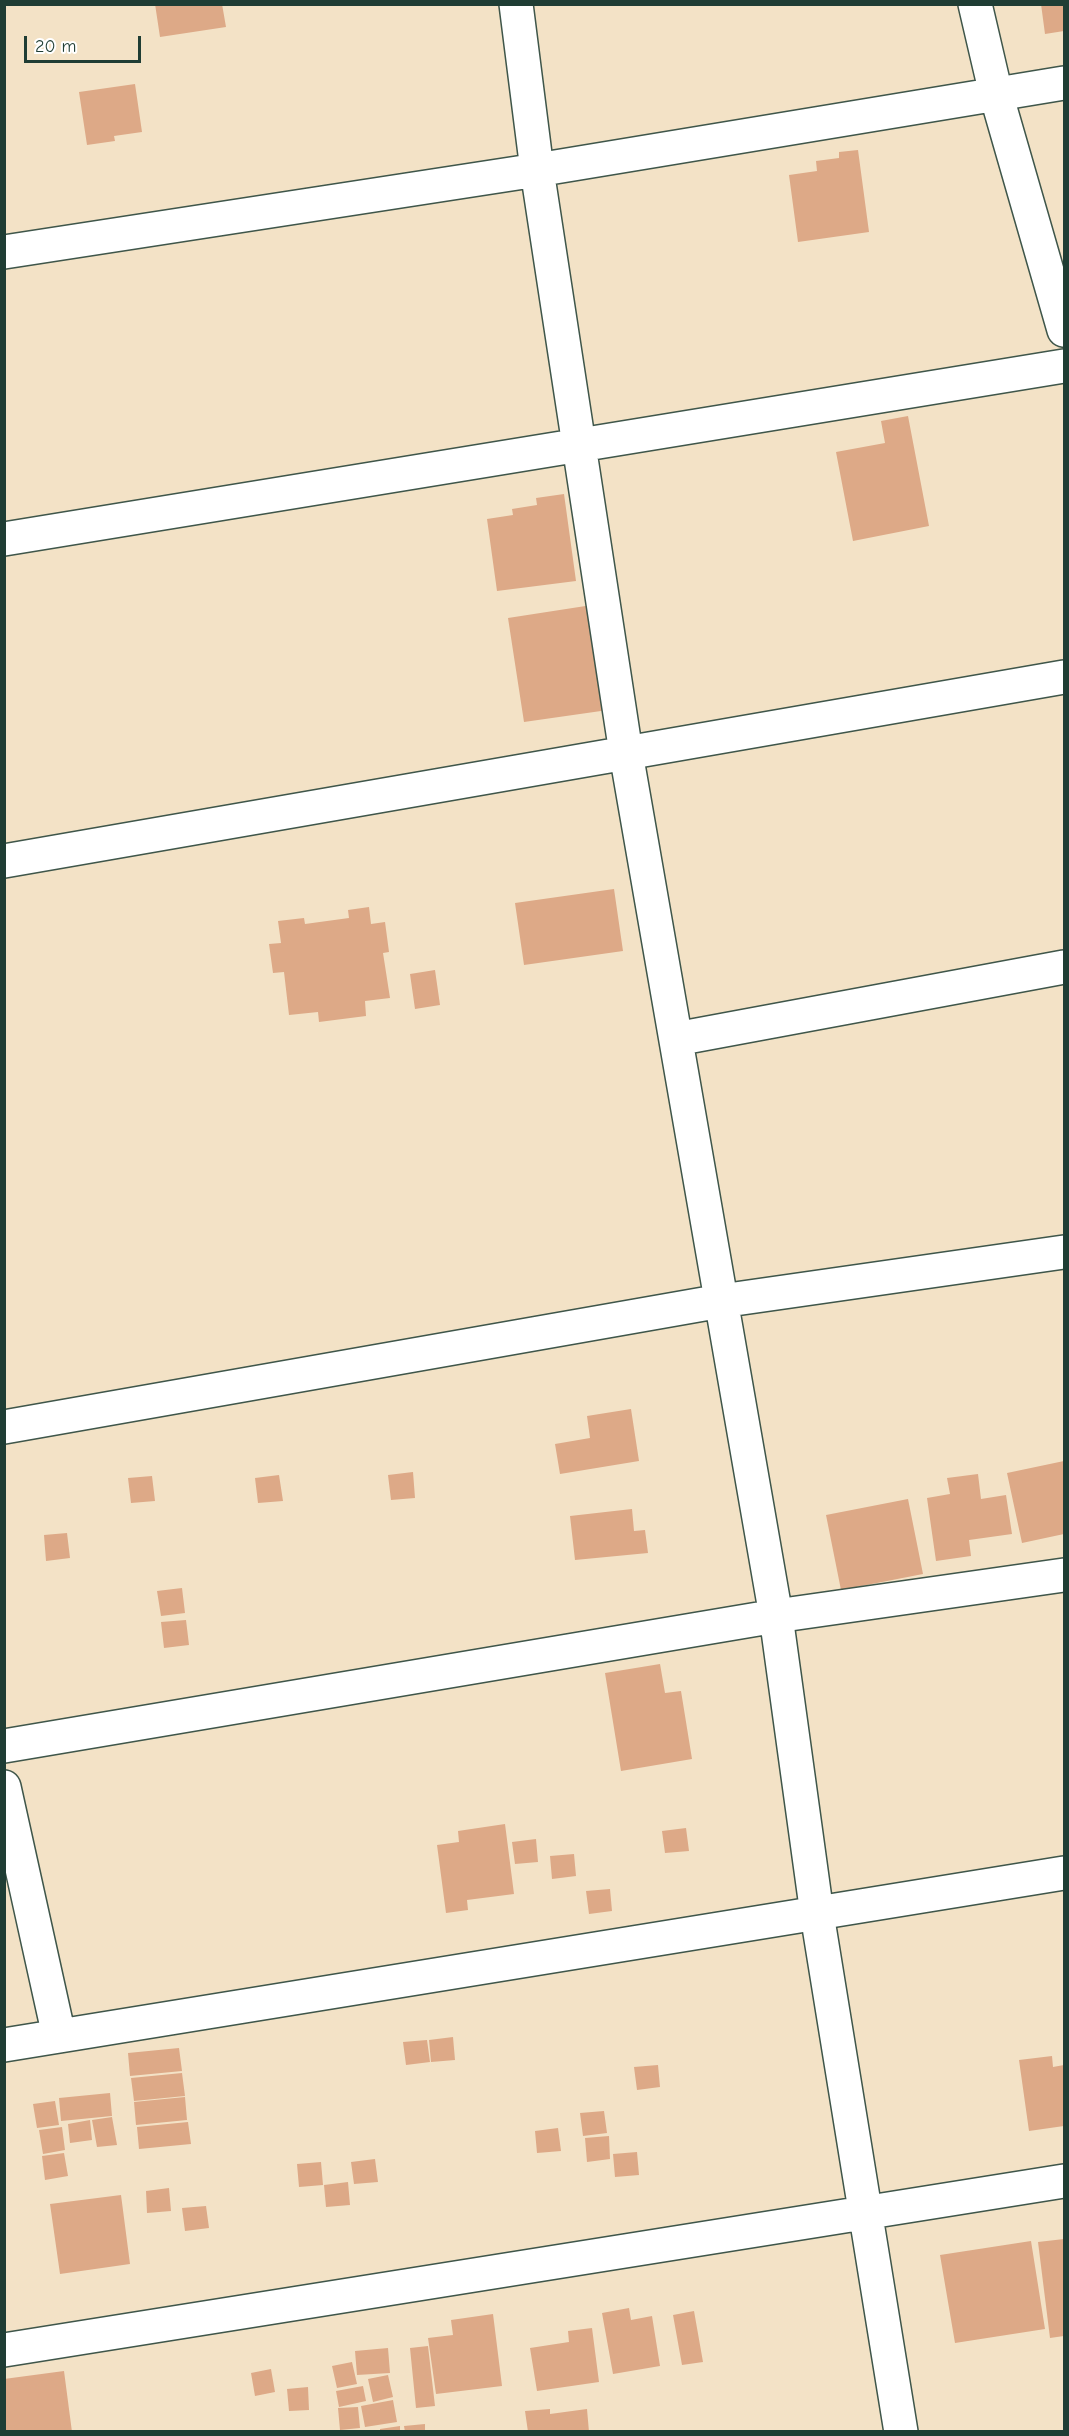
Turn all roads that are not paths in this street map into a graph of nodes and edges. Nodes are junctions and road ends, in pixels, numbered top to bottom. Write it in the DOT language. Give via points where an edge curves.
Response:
graph roads {
  1 [pos="516,4"];
  2 [pos="975,4"];
  3 [pos="1065,83"];
  4 [pos="996,94"];
  5 [pos="537,170"];
  6 [pos="4,252"];
  7 [pos="1065,330"];
  8 [pos="1065,366"];
  9 [pos="579,446"];
  10 [pos="4,539"];
  11 [pos="1065,677"];
  12 [pos="626,753"];
  13 [pos="4,861"];
  14 [pos="1065,967"];
  15 [pos="676,1039"];
  16 [pos="1065,1252"];
  17 [pos="721,1301"];
  18 [pos="4,1427"];
  19 [pos="1065,1575"];
  20 [pos="776,1616"];
  21 [pos="4,1746"];
  22 [pos="4,1787"];
  23 [pos="1065,1873"];
  24 [pos="817,1914"];
  25 [pos="58,2036"];
  26 [pos="4,2045"];
  27 [pos="1065,2181"];
  28 [pos="865,2213"];
  29 [pos="4,2350"];
  30 [pos="901,2432"];
  1 -- 5 [label="street"];
  2 -- 4 [label="street"];
  3 -- 4 [label="street"];
  4 -- 5 [label="street"];
  4 -- 7 [label="street"];
  5 -- 6 [label="street"];
  5 -- 9 [label="street"];
  8 -- 9 [label="street"];
  9 -- 10 [label="street"];
  9 -- 12 [label="street"];
  11 -- 12 [label="street"];
  12 -- 13 [label="street"];
  12 -- 15 [label="street"];
  14 -- 15 [label="street"];
  15 -- 17 [label="street"];
  16 -- 17 [label="street"];
  17 -- 18 [label="street"];
  17 -- 20 [label="street"];
  19 -- 20 [label="street"];
  20 -- 21 [label="street"];
  20 -- 24 [label="street"];
  22 -- 25 [label="street"];
  23 -- 24 [label="street"];
  24 -- 25 [label="street"];
  24 -- 28 [label="street"];
  25 -- 26 [label="street"];
  27 -- 28 [label="street"];
  28 -- 29 [label="street"];
  28 -- 30 [label="street"];
}
